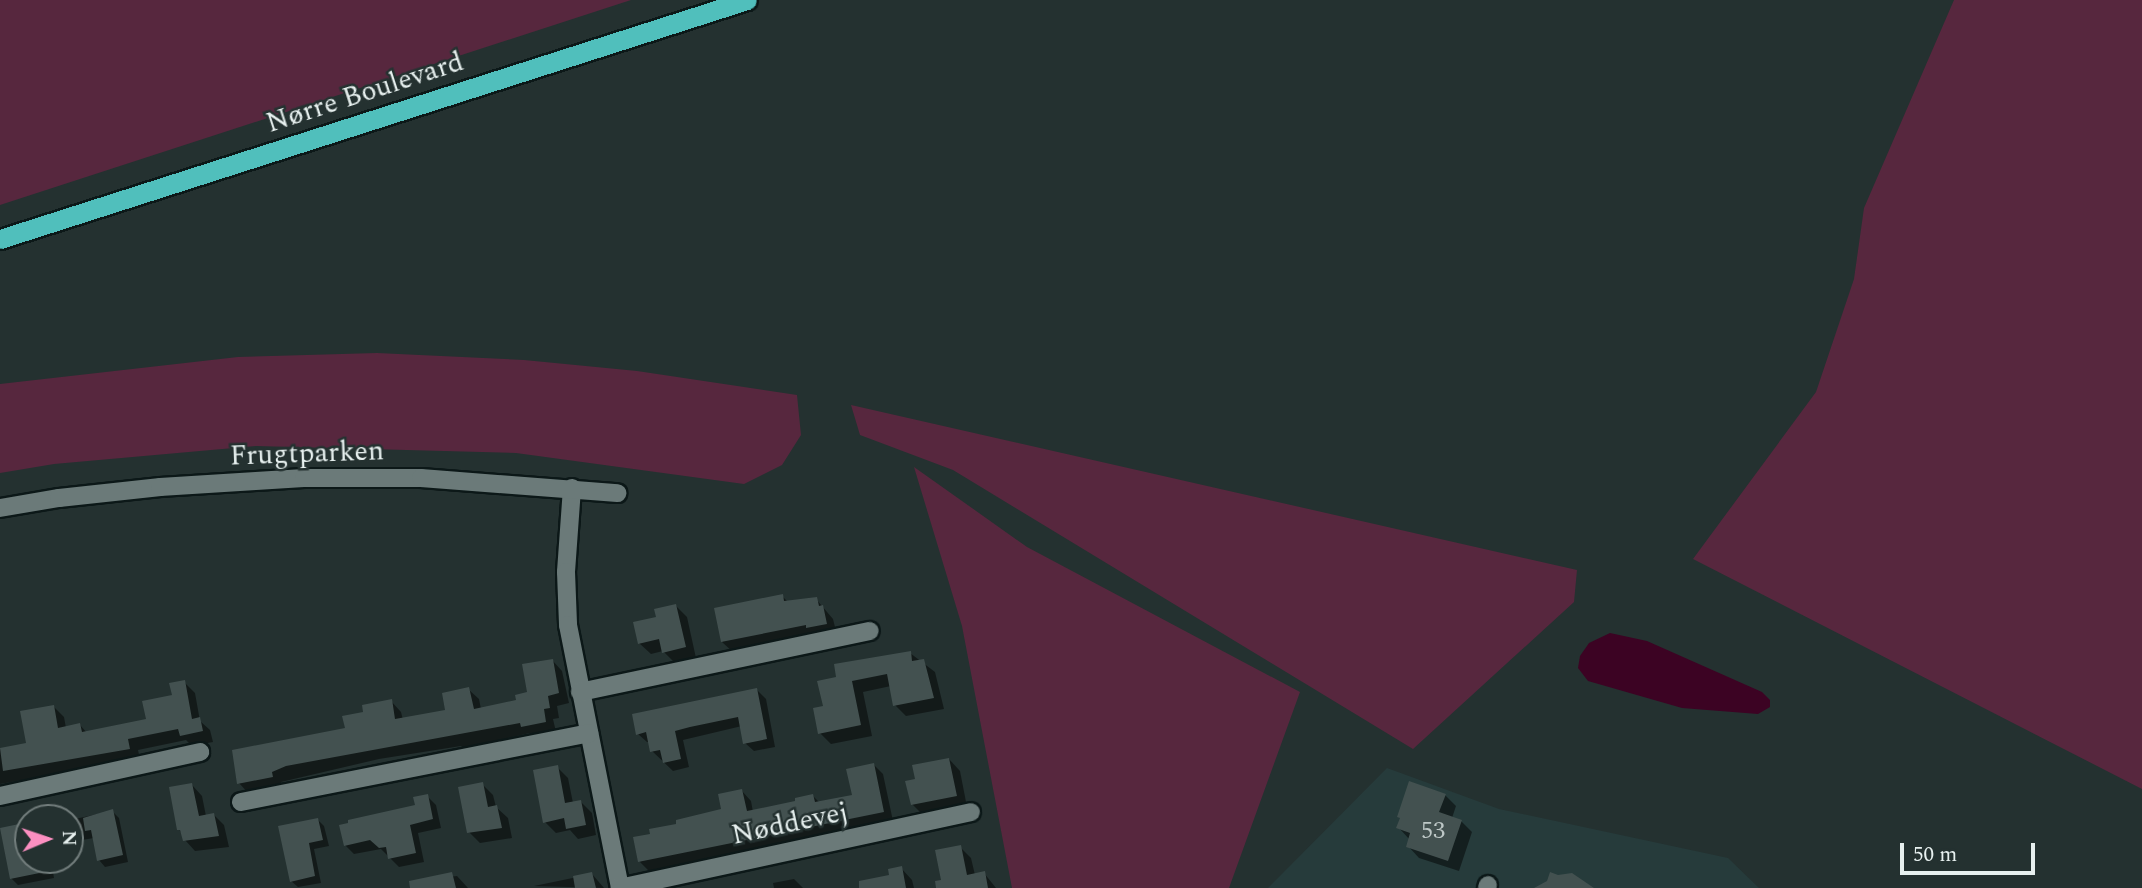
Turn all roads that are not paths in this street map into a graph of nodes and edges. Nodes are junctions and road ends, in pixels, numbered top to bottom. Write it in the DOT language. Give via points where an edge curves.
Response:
graph roads {
  1 [pos="747,0"];
  2 [pos="0,239"];
  3 [pos="572,488"];
  4 [pos="617,493"];
  5 [pos="0,508"];
  6 [pos="870,631"];
  7 [pos="580,692"];
  8 [pos="589,733"];
  9 [pos="200,752"];
  10 [pos="0,796"];
  11 [pos="241,802"];
  12 [pos="971,812"];
  13 [pos="620,888"];
  1 -- 2 [label="highway, Nørre Boulevard"];
  3 -- 4 [label="street, Frugtparken"];
  3 -- 5 [label="street, Frugtparken" via="421,478 304,478 160,487"];
  3 -- 7 [label="street, Nøddevej" via="566,572 568,625"];
  6 -- 7 [label="street"];
  7 -- 8 [label="street, Nøddevej"];
  8 -- 11 [label="street"];
  8 -- 13 [label="street, Nøddevej"];
  9 -- 10 [label="street"];
  12 -- 13 [label="street, Nøddevej"];
}
